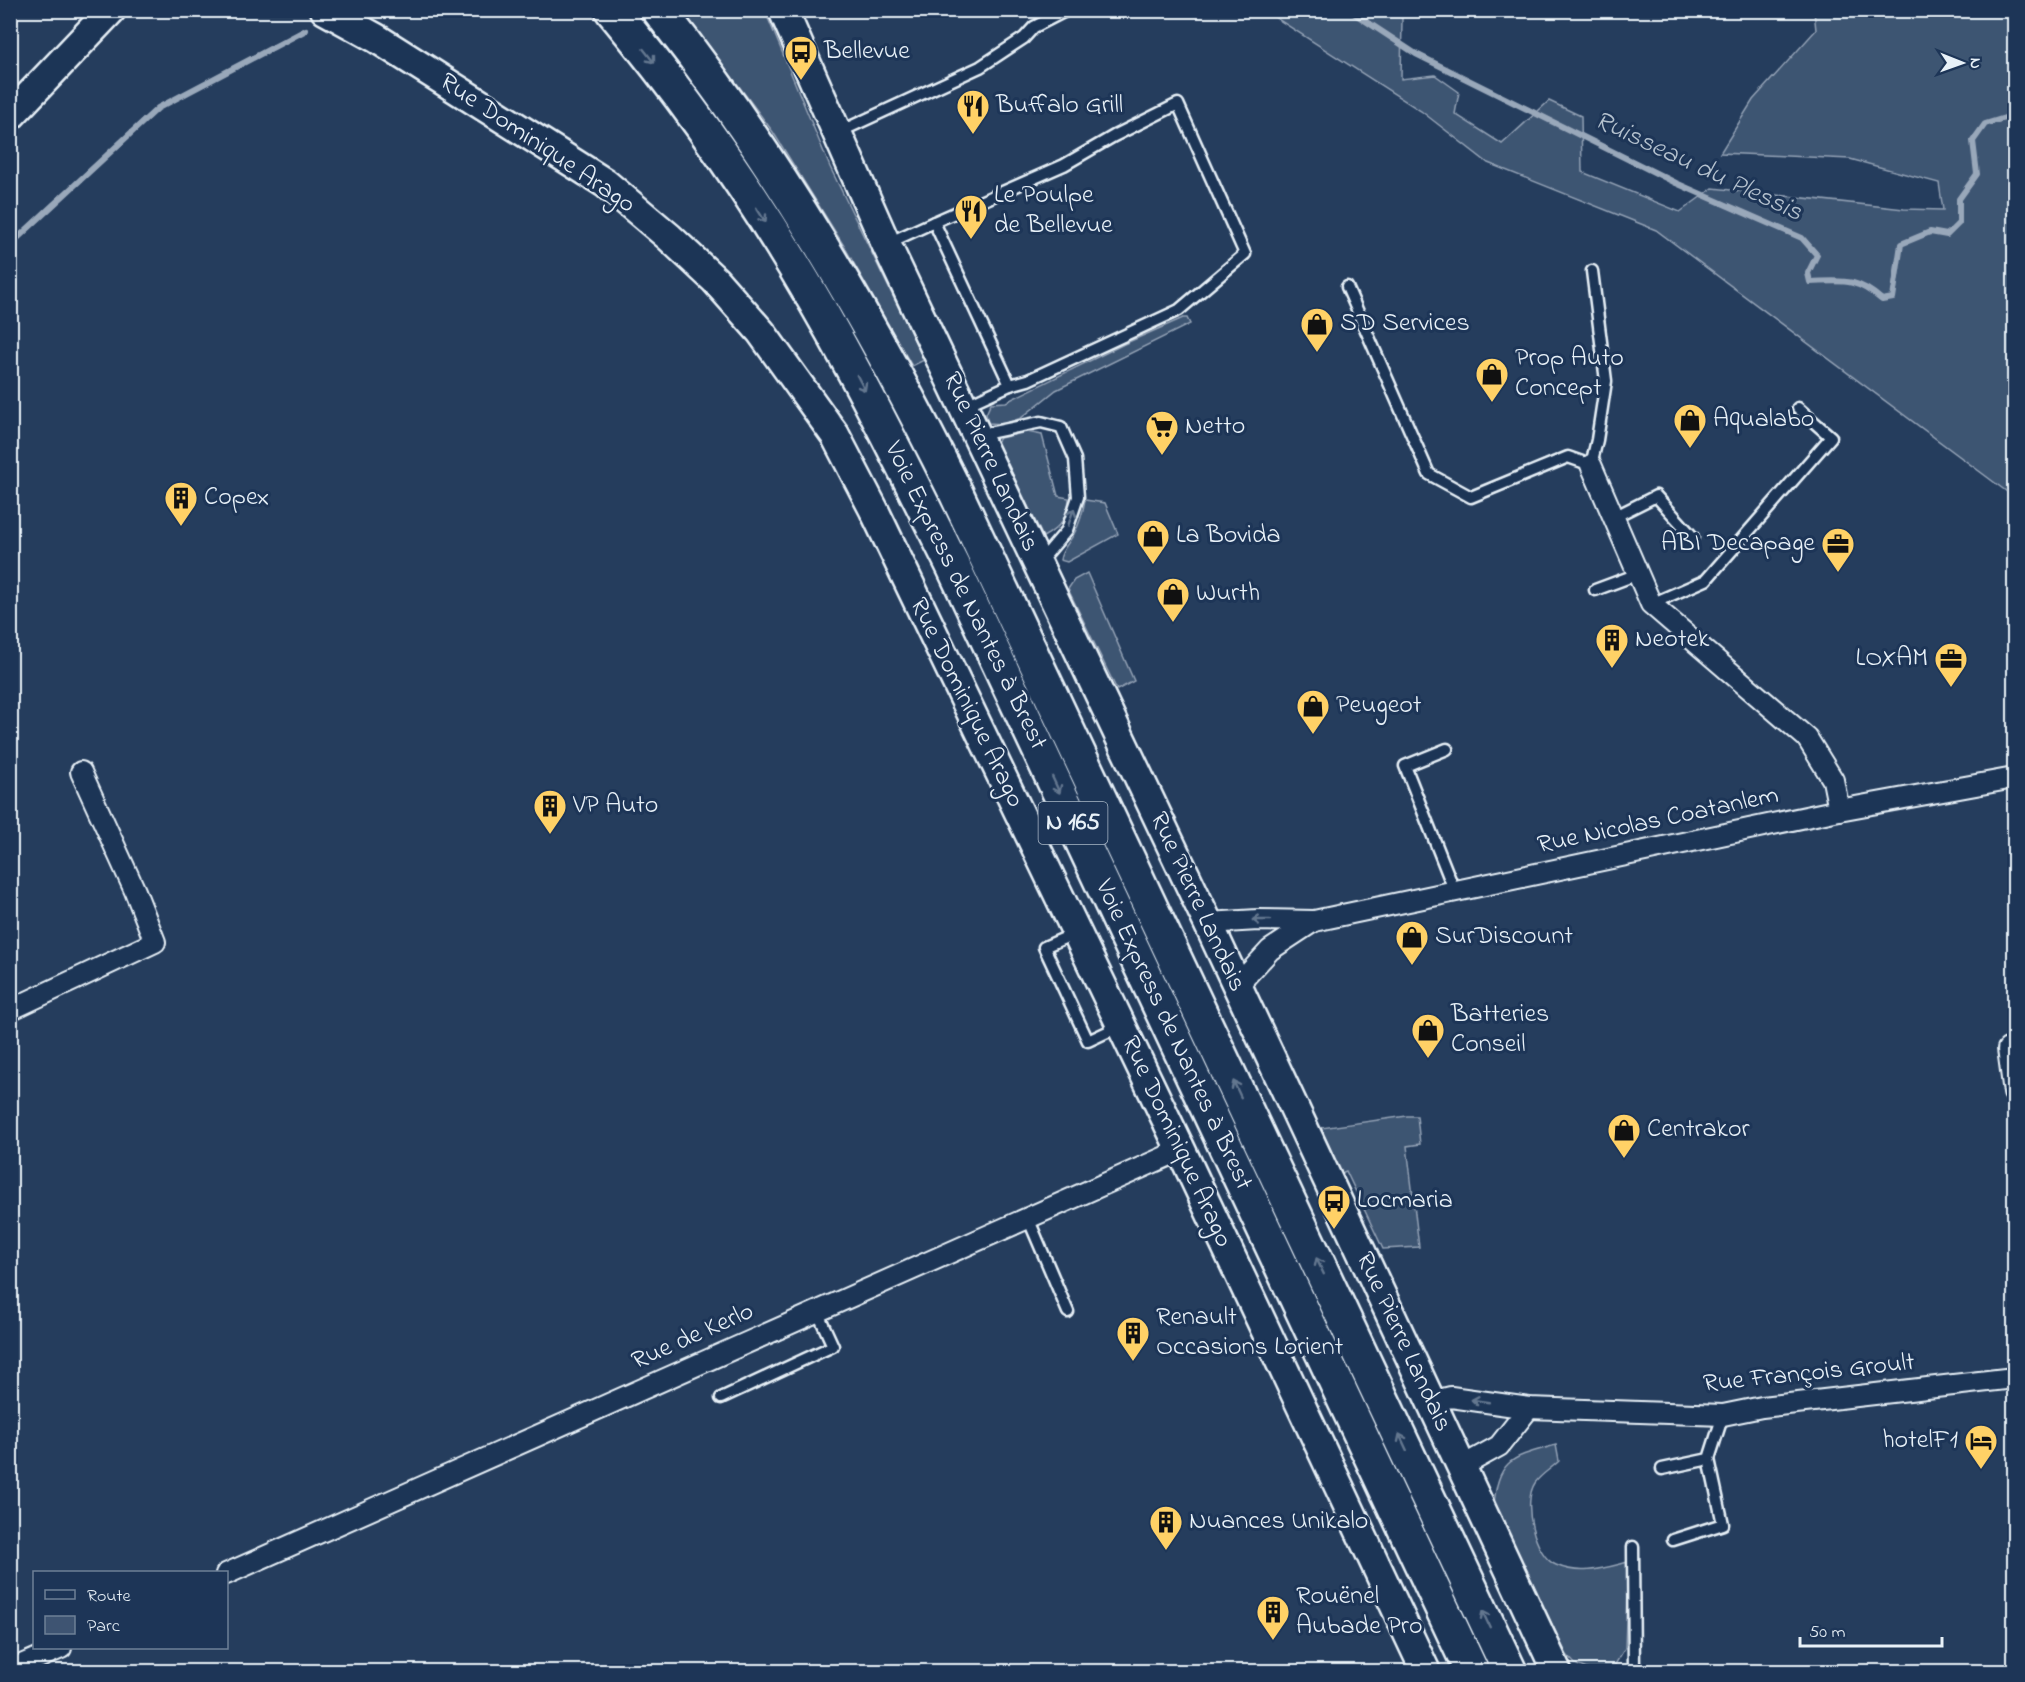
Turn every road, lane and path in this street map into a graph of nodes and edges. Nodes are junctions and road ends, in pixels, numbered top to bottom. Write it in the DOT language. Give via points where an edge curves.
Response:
graph roads {
  1 [pos="111,10"];
  2 [pos="117,10"];
  3 [pos="325,10"];
  4 [pos="343,10"];
  5 [pos="612,10"];
  6 [pos="659,10"];
  7 [pos="783,10"];
  8 [pos="1067,10"];
  9 [pos="363,31"];
  10 [pos="85,40"];
  11 [pos="10,116"];
  12 [pos="837,133"];
  13 [pos="934,222"];
  14 [pos="886,244"];
  15 [pos="1592,271"];
  16 [pos="1347,286"];
  17 [pos="1010,385"];
  18 [pos="964,406"];
  19 [pos="1798,408"];
  20 [pos="978,435"];
  21 [pos="1591,465"];
  22 [pos="1614,517"];
  23 [pos="1693,537"];
  24 [pos="1038,564"];
  25 [pos="1638,574"];
  26 [pos="1595,590"];
  27 [pos="1651,604"];
  28 [pos="1447,749"];
  29 [pos="81,772"];
  30 [pos="2014,778"];
  31 [pos="1839,810"];
  32 [pos="1455,892"];
  33 [pos="1314,921"];
  34 [pos="1208,923"];
  35 [pos="1237,986"];
  36 [pos="10,1010"];
  37 [pos="2014,1048"];
  38 [pos="2014,1093"];
  39 [pos="1181,1150"];
  40 [pos="1028,1218"];
  41 [pos="817,1311"];
  42 [pos="1068,1312"];
  43 [pos="2014,1378"];
  44 [pos="721,1398"];
  45 [pos="1431,1402"];
  46 [pos="1529,1408"];
  47 [pos="1723,1415"];
  48 [pos="1709,1459"];
  49 [pos="1461,1467"];
  50 [pos="1662,1469"];
  51 [pos="1673,1540"];
  52 [pos="1633,1546"];
  53 [pos="228,1573"];
  54 [pos="57,1649"];
  55 [pos="10,1670"];
  56 [pos="1426,1671"];
  57 [pos="1472,1671"];
  58 [pos="1510,1671"];
  59 [pos="1557,1671"];
  60 [pos="1634,1671"];
  1 -- 10 [label="street"];
  2 -- 10 [label="street"];
  3 -- 9 [label="street, Rue Dominique Arago"];
  4 -- 9 [label="street, Rue Dominique Arago"];
  5 -- 57 [label="highway, Voie Express de Nantes à Brest / N 165, one-way" via="734,172 810,294 899,457"];
  58 -- 6 [label="highway, Voie Express de Nantes à Brest / N 165, one-way" via="922,424 810,225 750,133"];
  7 -- 12 [label="street, Rue Pierre Landais"];
  8 -- 12 [label="lane" via="1034,27 980,67"];
  9 -- 39 [label="street, Rue Dominique Arago" via="605,183 715,280 761,332 835,435 874,510"];
  10 -- 11 [label="street"];
  12 -- 14 [label="street, Rue Pierre Landais"];
  13 -- 14 [label="lane"];
  13 -- 17 [label="lane"];
  13 -- 17 [label="lane" via="1064,165 1178,104 1245,254 1179,310"];
  14 -- 18 [label="street, Rue Pierre Landais"];
  15 -- 21 [label="lane" via="1606,381"];
  16 -- 21 [label="lane" via="1429,474 1471,497 1568,457"];
  17 -- 18 [label="lane"];
  18 -- 20 [label="street, Rue Pierre Landais"];
  19 -- 27 [label="lane" via="1831,438 1706,580"];
  20 -- 24 [label="street, Rue Pierre Landais"];
  24 -- 20 [label="lane, one-way" via="1067,530 1078,497 1075,459 1061,428 1041,422"];
  21 -- 22 [label="street"];
  22 -- 23 [label="lane" via="1656,496"];
  22 -- 25 [label="street"];
  24 -- 34 [label="street, Rue Pierre Landais"];
  25 -- 26 [label="lane"];
  25 -- 27 [label="street"];
  27 -- 31 [label="street" via="1807,738 1833,780"];
  28 -- 32 [label="lane" via="1405,766"];
  29 -- 36 [label="street" via="155,942"];
  30 -- 31 [label="street, Rue Nicolas Coatanlem"];
  31 -- 32 [label="street, Rue Nicolas Coatanlem"];
  32 -- 33 [label="street, Rue Nicolas Coatanlem"];
  33 -- 34 [label="street, Rue Nicolas Coatanlem, one-way"];
  33 -- 35 [label="street, Rue Nicolas Coatanlem" via="1270,950"];
  34 -- 35 [label="street, Rue Pierre Landais"];
  35 -- 45 [label="street, Rue Pierre Landais"];
  37 -- 38 [label="street" via="2008,1049"];
  39 -- 40 [label="street, Rue de Kerlo"];
  39 -- 56 [label="street, Rue Dominique Arago"];
  40 -- 41 [label="street, Rue de Kerlo"];
  40 -- 42 [label="lane"];
  41 -- 44 [label="lane" via="833,1346"];
  41 -- 53 [label="street, Rue de Kerlo"];
  43 -- 47 [label="street, Rue François Groult" via="1762,1407"];
  46 -- 45 [label="street, Rue François Groult, one-way" via="1451,1397"];
  45 -- 49 [label="street, Rue Pierre Landais"];
  46 -- 47 [label="street, Rue François Groult"];
  46 -- 49 [label="street" via="1499,1446"];
  47 -- 48 [label="lane"];
  48 -- 50 [label="lane"];
  48 -- 51 [label="lane" via="1724,1524"];
  49 -- 59 [label="street, Rue Pierre Landais"];
  52 -- 60 [label="lane"];
  54 -- 55 [label="street"];
}
